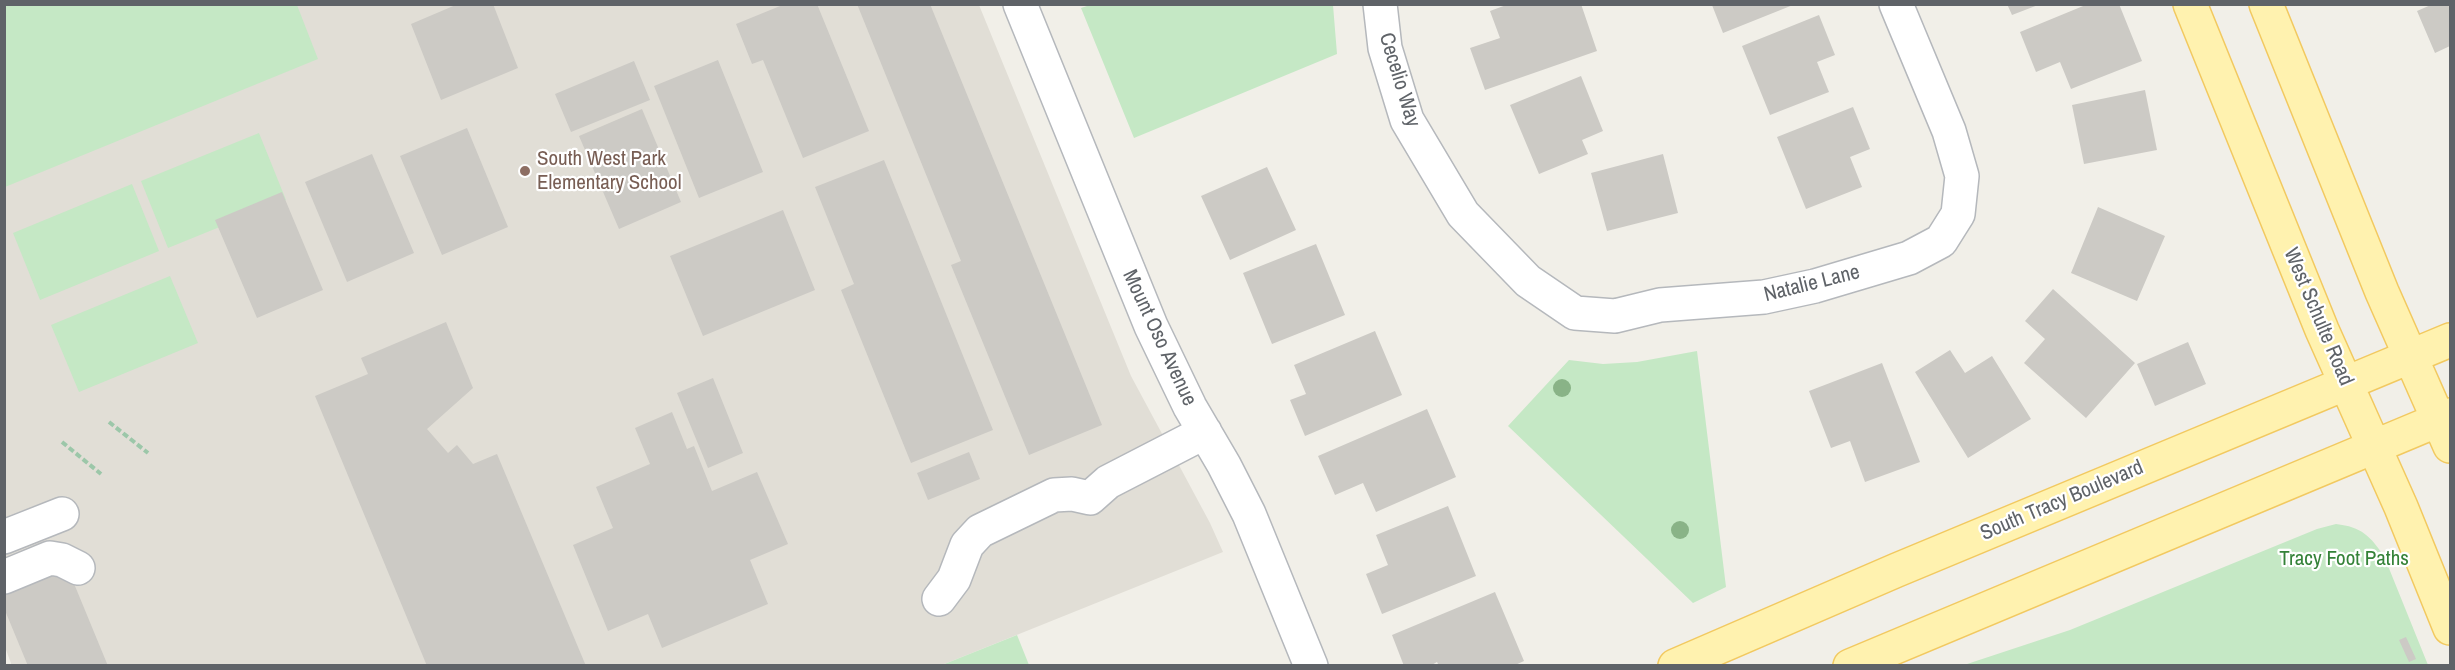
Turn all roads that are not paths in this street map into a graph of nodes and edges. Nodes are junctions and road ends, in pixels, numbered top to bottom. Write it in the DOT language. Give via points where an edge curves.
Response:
graph roads {
  1 [pos="1020,4"];
  2 [pos="1380,4"];
  3 [pos="1896,4"];
  4 [pos="2190,4"];
  5 [pos="2266,4"];
  6 [pos="1463,214"];
  7 [pos="2451,340"];
  8 [pos="2411,357"];
  9 [pos="2346,383"];
  10 [pos="2447,427"];
  11 [pos="1205,432"];
  12 [pos="2374,447"];
  13 [pos="62,514"];
  14 [pos="4,537"];
  15 [pos="78,568"];
  16 [pos="4,577"];
  17 [pos="939,599"];
  18 [pos="2451,628"];
  19 [pos="1311,666"];
  20 [pos="1675,666"];
  21 [pos="1850,666"];
  1 -- 11 [label="street, Mount Oso Avenue" via="1151,326"];
  2 -- 6 [label="street, Cecelio Way" via="1385,48 1407,120"];
  3 -- 6 [label="street, Natalie Lane" via="1949,131 1962,176 1958,214 1941,241 1909,258 1764,297 1660,305 1615,316 1575,313 1528,281"];
  4 -- 9 [label="main road, West Schulte Road"];
  5 -- 8 [label="main road"];
  7 -- 8 [label="main road, South Tracy Boulevard"];
  8 -- 9 [label="main road, South Tracy Boulevard"];
  8 -- 10 [label="main road"];
  9 -- 12 [label="main road, West Schulte Road"];
  9 -- 20 [label="main road, South Tracy Boulevard"];
  10 -- 12 [label="main road"];
  11 -- 17 [label="street" via="1108,482 1090,498 1054,495 980,531 967,545 954,579"];
  11 -- 19 [label="street, Mount Oso Avenue" via="1249,514"];
  12 -- 18 [label="main road, West Schulte Road"];
  12 -- 21 [label="main road"];
  13 -- 14 [label="street"];
  15 -- 16 [label="street" via="50,558"];
}
